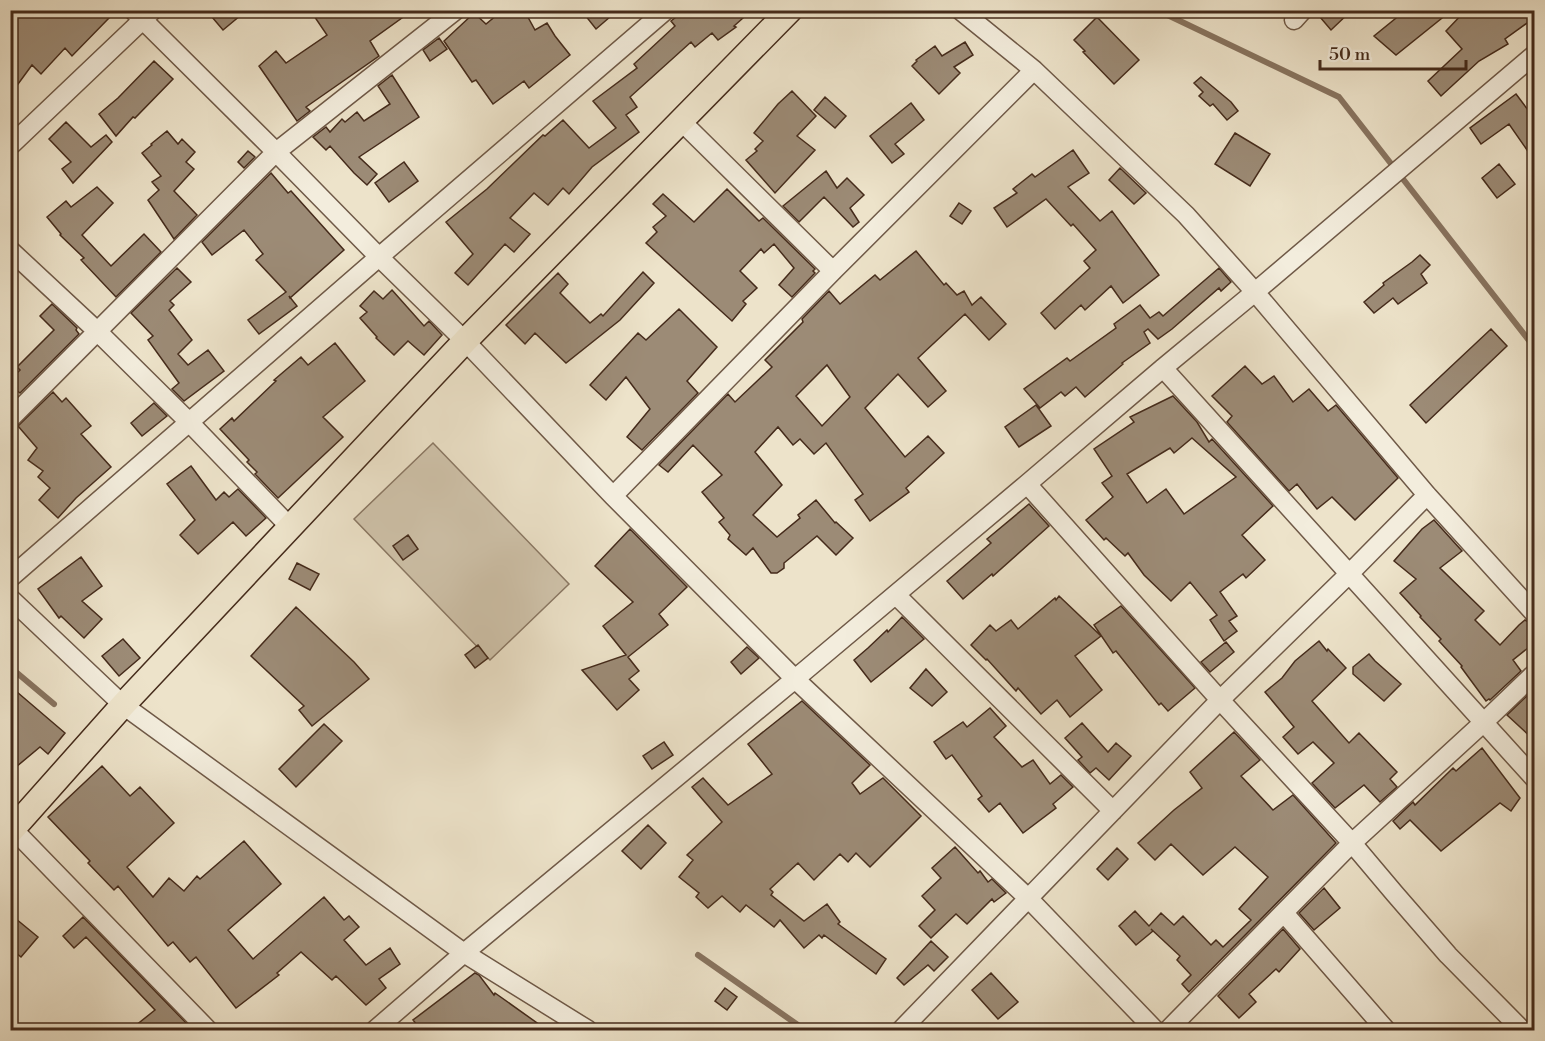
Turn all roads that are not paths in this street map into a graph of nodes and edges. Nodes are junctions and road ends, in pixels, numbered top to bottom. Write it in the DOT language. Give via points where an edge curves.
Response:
graph roads {
  1 [pos="456,10"];
  2 [pos="666,10"];
  3 [pos="790,10"];
  4 [pos="960,10"];
  5 [pos="143,14"];
  6 [pos="1534,55"];
  7 [pos="1034,70"];
  8 [pos="681,121"];
  9 [pos="10,146"];
  10 [pos="276,152"];
  11 [pos="10,250"];
  12 [pos="379,257"];
  13 [pos="833,271"];
  14 [pos="1256,292"];
  15 [pos="97,331"];
  16 [pos="465,341"];
  17 [pos="1163,368"];
  18 [pos="10,418"];
  19 [pos="189,422"];
  20 [pos="1027,484"];
  21 [pos="1427,495"];
  22 [pos="613,496"];
  23 [pos="290,527"];
  24 [pos="1350,574"];
  25 [pos="10,578"];
  26 [pos="896,595"];
  27 [pos="10,597"];
  28 [pos="1534,613"];
  29 [pos="1534,674"];
  30 [pos="795,679"];
  31 [pos="1220,700"];
  32 [pos="123,705"];
  33 [pos="1484,723"];
  34 [pos="1534,778"];
  35 [pos="1113,811"];
  36 [pos="11,829"];
  37 [pos="1352,843"];
  38 [pos="1029,899"];
  39 [pos="1284,913"];
  40 [pos="464,953"];
  41 [pos="1534,1026"];
  42 [pos="208,1030"];
  43 [pos="375,1030"];
  44 [pos="588,1030"];
  45 [pos="901,1030"];
  46 [pos="1155,1030"];
  47 [pos="1168,1030"];
  48 [pos="1386,1030"];
  49 [pos="1522,1030"];
  50 [pos="1531,1030"];
  1 -- 10 [label="street"];
  2 -- 12 [label="street"];
  3 -- 8 [label="main road"];
  4 -- 7 [label="street"];
  5 -- 9 [label="street"];
  5 -- 10 [label="street"];
  6 -- 14 [label="street"];
  7 -- 13 [label="street"];
  7 -- 14 [label="street" via="1186,215"];
  8 -- 13 [label="street"];
  8 -- 16 [label="main road"];
  10 -- 12 [label="street"];
  10 -- 15 [label="street"];
  11 -- 15 [label="street"];
  12 -- 16 [label="street"];
  12 -- 19 [label="street"];
  13 -- 22 [label="street"];
  14 -- 17 [label="street"];
  14 -- 21 [label="street"];
  15 -- 18 [label="street"];
  15 -- 19 [label="street"];
  16 -- 22 [label="street"];
  16 -- 23 [label="main road"];
  17 -- 20 [label="street"];
  17 -- 24 [label="street"];
  19 -- 23 [label="street"];
  19 -- 25 [label="street"];
  20 -- 26 [label="street"];
  20 -- 31 [label="street"];
  21 -- 24 [label="street"];
  21 -- 28 [label="street"];
  22 -- 30 [label="street"];
  23 -- 32 [label="main road"];
  24 -- 31 [label="street"];
  24 -- 33 [label="street"];
  26 -- 30 [label="street"];
  26 -- 35 [label="street"];
  27 -- 32 [label="street"];
  29 -- 33 [label="street"];
  30 -- 38 [label="street"];
  30 -- 40 [label="street"];
  31 -- 35 [label="street"];
  31 -- 37 [label="street"];
  32 -- 36 [label="main road"];
  32 -- 40 [label="street"];
  33 -- 34 [label="street"];
  33 -- 37 [label="street"];
  35 -- 38 [label="street"];
  36 -- 42 [label="street"];
  37 -- 39 [label="street"];
  37 -- 49 [label="street" via="1448,955"];
  38 -- 45 [label="street"];
  38 -- 46 [label="street"];
  39 -- 47 [label="street"];
  39 -- 48 [label="street"];
  40 -- 43 [label="street"];
  40 -- 44 [label="street"];
  41 -- 50 [label="street"];
}
